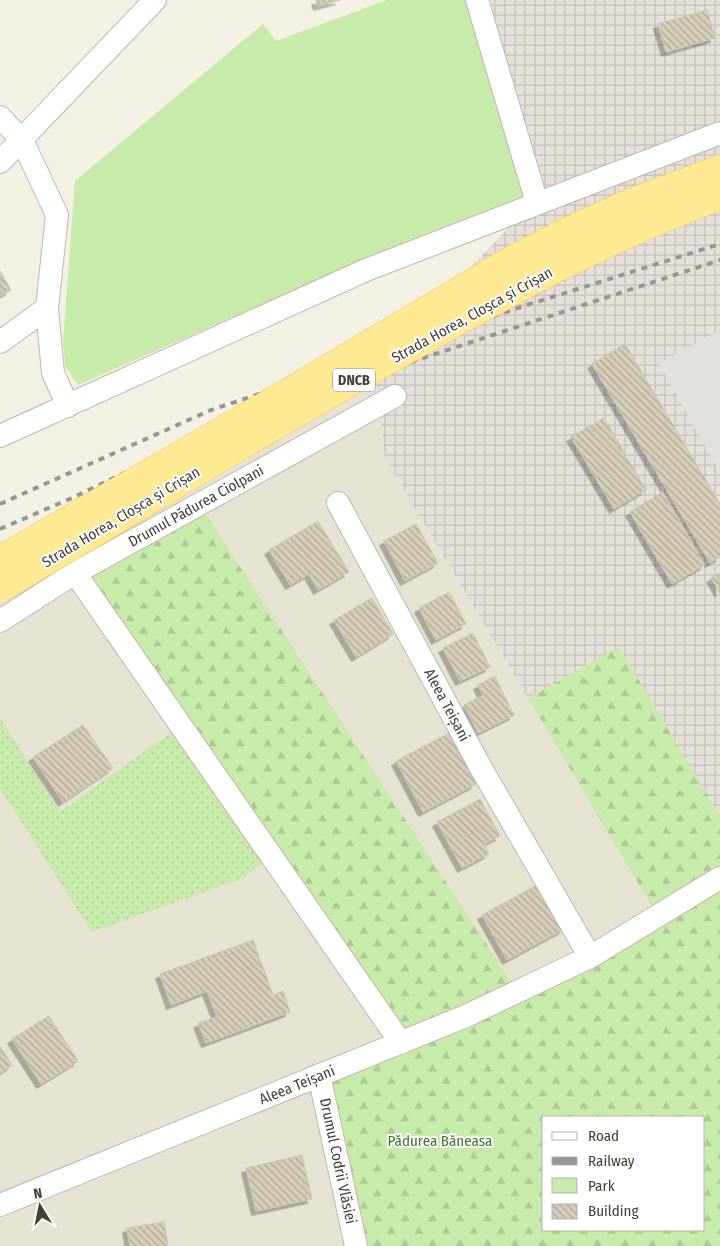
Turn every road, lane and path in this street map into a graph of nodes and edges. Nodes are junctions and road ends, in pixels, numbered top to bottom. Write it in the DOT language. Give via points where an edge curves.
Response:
graph roads {
  1 [pos="155,0"];
  2 [pos="477,0"];
  3 [pos="0,117"];
  4 [pos="720,133"];
  5 [pos="22,140"];
  6 [pos="0,162"];
  7 [pos="720,169"];
  8 [pos="720,196"];
  9 [pos="537,204"];
  10 [pos="47,308"];
  11 [pos="0,342"];
  12 [pos="395,396"];
  13 [pos="68,406"];
  14 [pos="0,436"];
  15 [pos="338,503"];
  16 [pos="0,560"];
  17 [pos="75,573"];
  18 [pos="0,588"];
  19 [pos="0,621"];
  20 [pos="720,878"];
  21 [pos="590,956"];
  22 [pos="401,1043"];
  23 [pos="319,1075"];
  24 [pos="0,1205"];
  25 [pos="356,1246"];
  1 -- 5 [label="street"];
  2 -- 9 [label="street"];
  3 -- 5 [label="street"];
  4 -- 9 [label="street"];
  5 -- 6 [label="street"];
  5 -- 10 [label="street" via="57,215"];
  7 -- 16 [label="main road, Strada Horea, Cloșca și Crișan / DNCB, bridge" via="624,206 508,262"];
  8 -- 18 [label="main road, Strada Horea, Cloșca și Crișan / DNCB, bridge" via="610,243 513,290"];
  9 -- 13 [label="street" via="366,270"];
  10 -- 11 [label="street"];
  10 -- 13 [label="street" via="53,372"];
  12 -- 17 [label="street, Drumul Pădurea Ciolpani"];
  13 -- 14 [label="street"];
  15 -- 21 [label="street, Aleea Teișani" via="481,768"];
  17 -- 19 [label="street, Drumul Pădurea Ciolpani"];
  17 -- 22 [label="street"];
  20 -- 21 [label="street, Aleea Teișani"];
  21 -- 22 [label="street, Aleea Teișani" via="466,1016"];
  22 -- 23 [label="street, Aleea Teișani"];
  23 -- 24 [label="street, Aleea Teișani"];
  23 -- 25 [label="street, Drumul Codrii Vlăsiei"];
}
